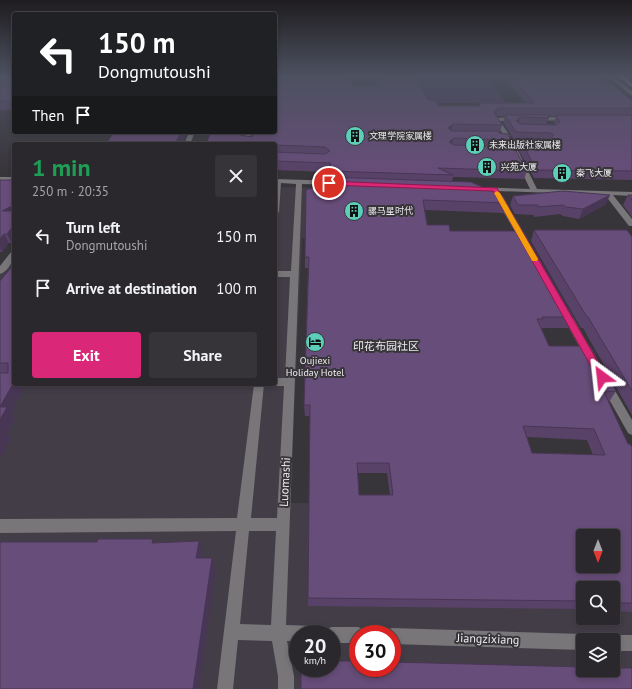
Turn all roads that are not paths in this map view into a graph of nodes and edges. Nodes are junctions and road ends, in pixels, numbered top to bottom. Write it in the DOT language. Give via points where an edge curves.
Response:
graph roads {
  1 [pos="525,119"];
  2 [pos="532,119"];
  3 [pos="578,119"];
  4 [pos="511,143"];
  5 [pos="518,144"];
  6 [pos="508,152"];
  7 [pos="516,152"];
  8 [pos="0,179"];
  9 [pos="12,179"];
  10 [pos="277,181"];
  11 [pos="299,182"];
  12 [pos="346,184"];
  13 [pos="464,188"];
  14 [pos="495,189"];
  15 [pos="535,191"];
  16 [pos="608,194"];
  17 [pos="632,194"];
  18 [pos="632,224"];
  19 [pos="530,251"];
  20 [pos="12,256"];
  21 [pos="12,266"];
  22 [pos="2,268"];
  23 [pos="277,274"];
  24 [pos="295,274"];
  25 [pos="558,300"];
  26 [pos="277,382"];
  27 [pos="290,382"];
  28 [pos="259,386"];
  29 [pos="632,430"];
  30 [pos="283,524"];
  31 [pos="243,525"];
  32 [pos="0,526"];
  33 [pos="232,632"];
  34 [pos="278,633"];
  35 [pos="289,633"];
  36 [pos="401,636"];
  37 [pos="576,642"];
  38 [pos="620,643"];
  39 [pos="632,643"];
  40 [pos="225,689"];
  41 [pos="286,689"];
  1 -- 4 [label="street" via="496,119 507,136 490,137 509,139"];
  2 -- 3 [label="street" via="548,122"];
  4 -- 5 [label="street"];
  4 -- 7 [label="street"];
  6 -- 7 [label="street"];
  7 -- 15 [label="street"];
  8 -- 9 [label="street"];
  10 -- 11 [label="street"];
  11 -- 12 [label="street"];
  11 -- 24 [label="street, Luomashi"];
  13 -- 14 [label="street"];
  14 -- 15 [label="street"];
  14 -- 19 [label="street"];
  15 -- 16 [label="street"];
  16 -- 17 [label="street"];
  16 -- 18 [label="street"];
  20 -- 22 [label="street"];
  21 -- 22 [label="street"];
  23 -- 24 [label="street"];
  24 -- 27 [label="street, Luomashi"];
  25 -- 29 [label="street"];
  26 -- 27 [label="street"];
  27 -- 30 [label="street, Luomashi"];
  28 -- 31 [label="street"];
  30 -- 31 [label="street"];
  30 -- 34 [label="street, Luomashi"];
  31 -- 32 [label="street"];
  31 -- 33 [label="street"];
  33 -- 34 [label="street"];
  33 -- 40 [label="street"];
  34 -- 35 [label="street"];
  34 -- 41 [label="street, Luomashi"];
  36 -- 37 [label="street, Jiangzixiang"];
  38 -- 39 [label="street"];
}
